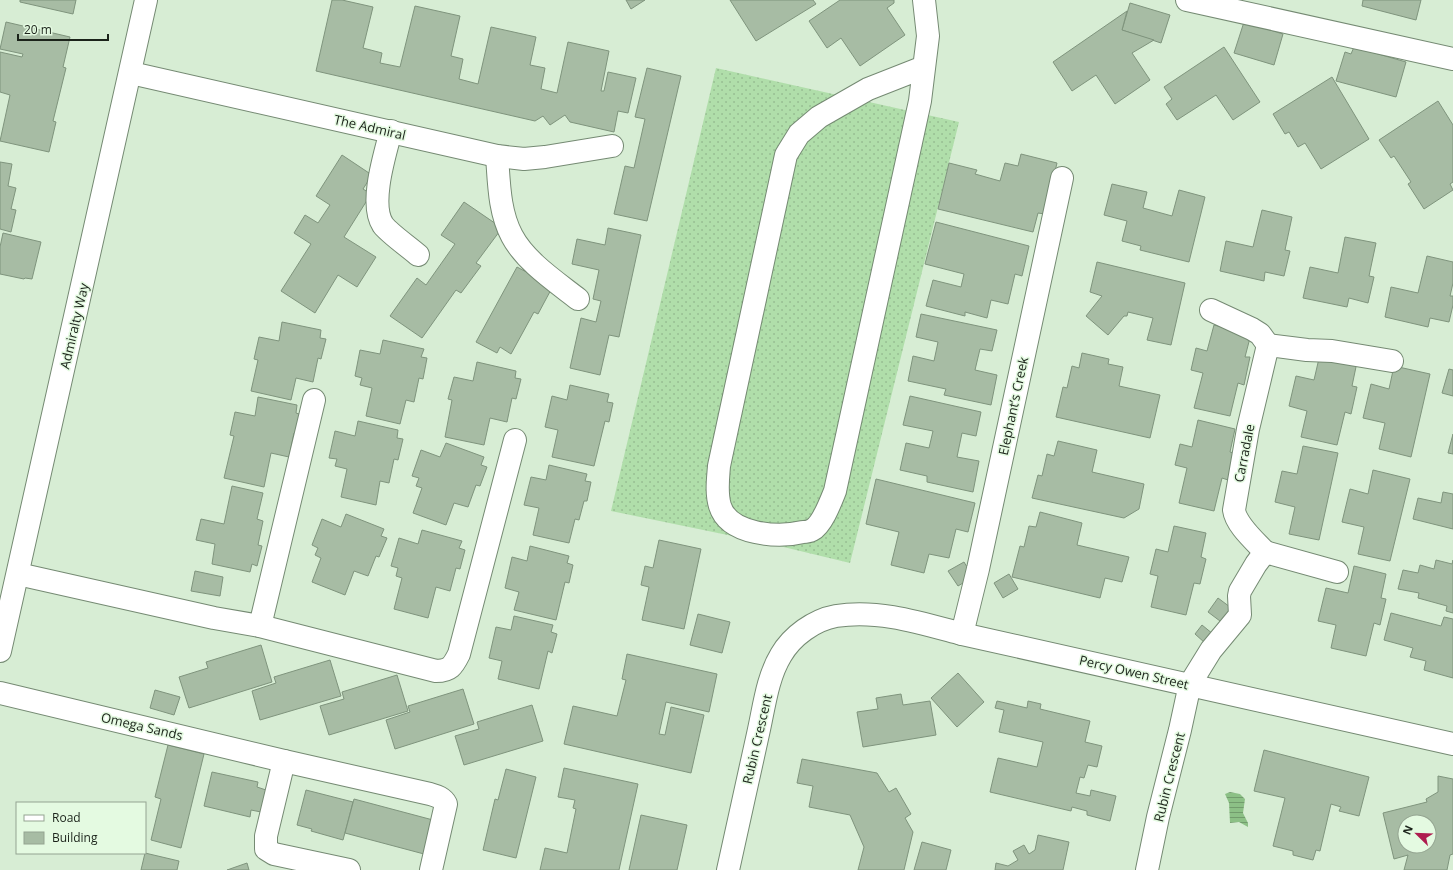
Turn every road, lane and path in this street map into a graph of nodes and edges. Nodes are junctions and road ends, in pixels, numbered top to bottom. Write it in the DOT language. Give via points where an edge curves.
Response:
graph roads {
  1 [pos="146,0"];
  2 [pos="924,0"];
  3 [pos="1187,0"];
  4 [pos="1453,59"];
  5 [pos="924,67"];
  6 [pos="131,73"];
  7 [pos="391,132"];
  8 [pos="612,146"];
  9 [pos="497,156"];
  10 [pos="1062,178"];
  11 [pos="418,255"];
  12 [pos="578,299"];
  13 [pos="1211,310"];
  14 [pos="1268,345"];
  15 [pos="1392,361"];
  16 [pos="314,400"];
  17 [pos="515,440"];
  18 [pos="1265,552"];
  19 [pos="1337,572"];
  20 [pos="18,574"];
  21 [pos="816,624"];
  22 [pos="260,626"];
  23 [pos="962,634"];
  24 [pos="0,651"];
  25 [pos="1190,684"];
  26 [pos="0,693"];
  27 [pos="1453,744"];
  28 [pos="284,761"];
  29 [pos="349,870"];
  30 [pos="431,870"];
  31 [pos="728,870"];
  32 [pos="1147,870"];
  1 -- 6 [label="street, Admiralty Way"];
  2 -- 5 [label="street" via="928,36"];
  3 -- 4 [label="street"];
  5 -- 5 [label="street" via="920,101 835,491 826,513 813,530 771,536 742,528 727,519 720,506 719,466 786,155 800,134 819,117 868,89"];
  6 -- 7 [label="street, The Admiral"];
  6 -- 20 [label="street, Admiralty Way"];
  7 -- 9 [label="street, The Admiral"];
  7 -- 11 [label="street" via="378,193 379,211 384,226"];
  8 -- 9 [label="street, The Admiral" via="524,159"];
  9 -- 12 [label="street" via="501,198 511,236 519,248 545,273"];
  10 -- 23 [label="street, Elephant’s Creek"];
  13 -- 14 [label="street" via="1252,328"];
  14 -- 15 [label="street" via="1332,351"];
  14 -- 18 [label="street, Carradale" via="1248,430 1234,510 1239,524"];
  16 -- 22 [label="street"];
  17 -- 22 [label="street" via="458,654 450,668 436,671"];
  18 -- 19 [label="street"];
  18 -- 25 [label="street" via="1240,591 1240,615 1211,650"];
  20 -- 22 [label="street"];
  20 -- 24 [label="street, Admiralty Way"];
  21 -- 23 [label="street, Percy Owen Street" via="836,616 870,615 905,619"];
  21 -- 31 [label="street, Rubin Crescent" via="791,641 777,663 766,698"];
  23 -- 25 [label="street, Percy Owen Street"];
  25 -- 27 [label="street, Percy Owen Street"];
  25 -- 32 [label="street, Rubin Crescent"];
  26 -- 28 [label="street, Omega Sands"];
  28 -- 29 [label="street" via="266,836 266,849 274,854"];
  28 -- 30 [label="street, Omega Sands" via="430,794 444,800 446,804"];
}
